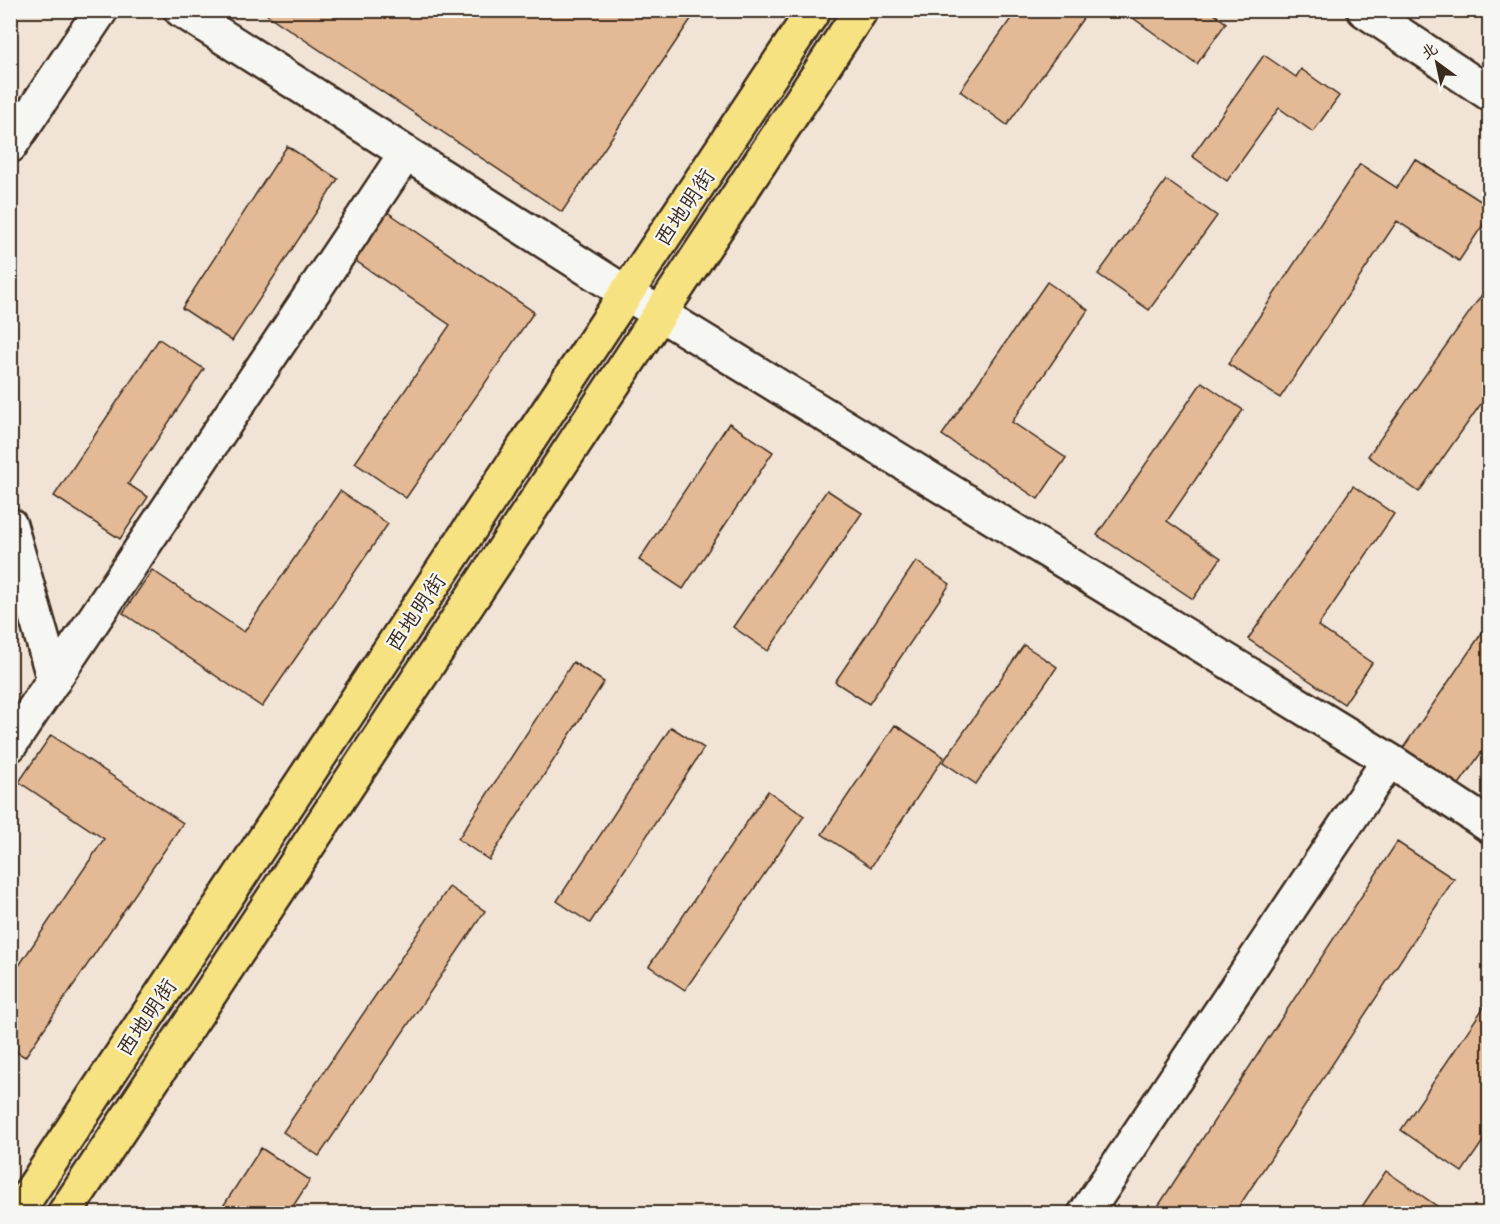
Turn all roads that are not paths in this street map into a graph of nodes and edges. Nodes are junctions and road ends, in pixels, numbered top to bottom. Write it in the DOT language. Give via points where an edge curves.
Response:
graph roads {
  1 [pos="101,10"];
  2 [pos="181,10"];
  3 [pos="814,10"];
  4 [pos="861,10"];
  5 [pos="1364,10"];
  6 [pos="1490,93"];
  7 [pos="10,146"];
  8 [pos="406,153"];
  9 [pos="627,294"];
  10 [pos="10,525"];
  11 [pos="54,680"];
  12 [pos="10,746"];
  13 [pos="1389,760"];
  14 [pos="1490,826"];
  15 [pos="16,1214"];
  16 [pos="64,1214"];
  17 [pos="1084,1214"];
  1 -- 7 [label="street"];
  2 -- 8 [label="street"];
  3 -- 9 [label="main road, 西地明街"];
  4 -- 16 [label="main road, 西地明街"];
  5 -- 6 [label="street"];
  8 -- 9 [label="street"];
  8 -- 11 [label="street"];
  9 -- 13 [label="street"];
  9 -- 15 [label="main road, 西地明街"];
  10 -- 11 [label="street"];
  11 -- 12 [label="street"];
  13 -- 14 [label="street"];
  13 -- 17 [label="street"];
}
